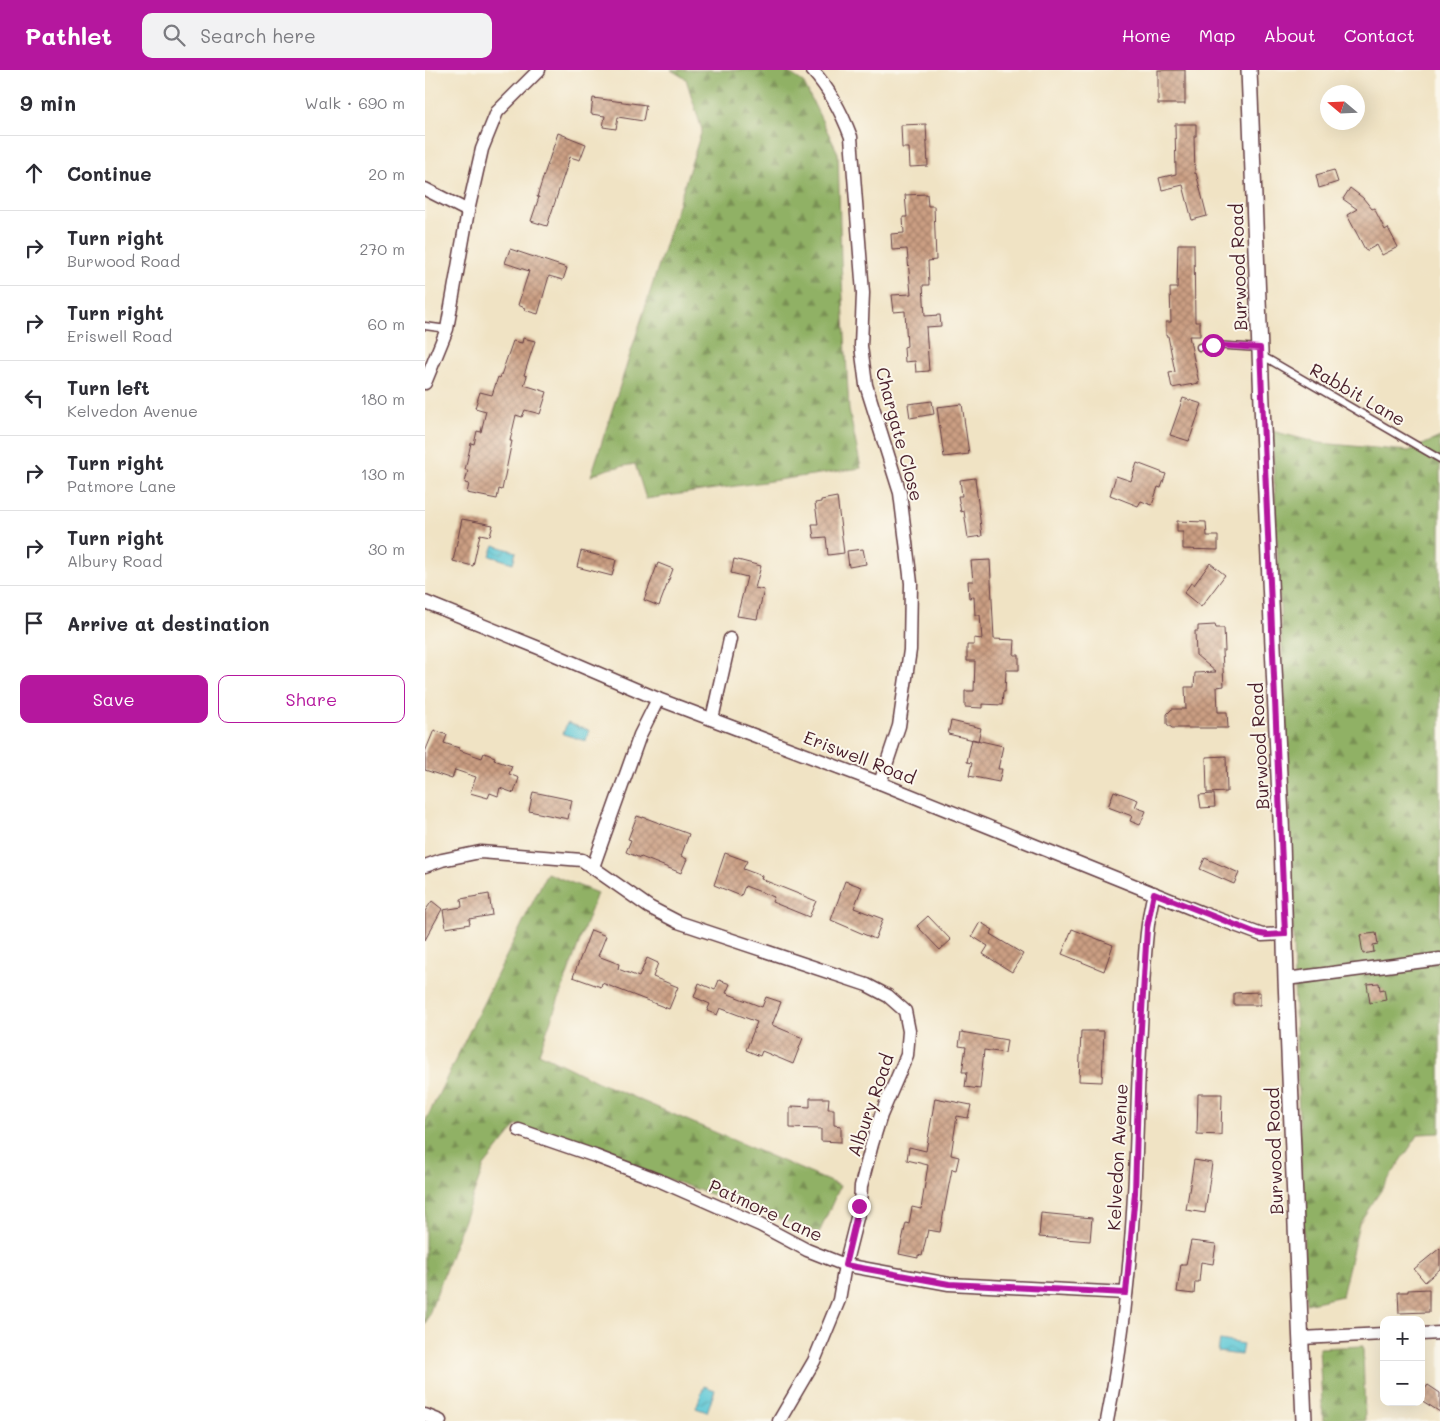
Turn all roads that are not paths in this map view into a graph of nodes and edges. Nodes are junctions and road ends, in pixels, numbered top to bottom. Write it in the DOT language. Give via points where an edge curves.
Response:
graph roads {
  1 [pos="539,70"];
  2 [pos="812,70"];
  3 [pos="1249,70"];
  4 [pos="425,189"];
  5 [pos="468,211"];
  6 [pos="425,326"];
  7 [pos="447,329"];
  8 [pos="1200,347"];
  9 [pos="1260,351"];
  10 [pos="425,383"];
  11 [pos="1440,459"];
  12 [pos="425,602"];
  13 [pos="730,639"];
  14 [pos="658,699"];
  15 [pos="712,719"];
  16 [pos="880,784"];
  17 [pos="425,866"];
  18 [pos="593,867"];
  19 [pos="1154,893"];
  20 [pos="1285,934"];
  21 [pos="1440,959"];
  22 [pos="1286,979"];
  23 [pos="519,1130"];
  24 [pos="845,1265"];
  25 [pos="1126,1293"];
  26 [pos="1440,1333"];
  27 [pos="1380,1334"];
  28 [pos="1425,1334"];
  29 [pos="1301,1338"];
  30 [pos="425,1415"];
  31 [pos="440,1421"];
  32 [pos="779,1421"];
  33 [pos="1107,1421"];
  34 [pos="1304,1421"];
  1 -- 5 [label="street" via="497,112 482,149"];
  2 -- 16 [label="street, Chargate Close" via="843,115 851,137 863,293 861,346 866,385 900,493 911,583 910,650 899,726"];
  3 -- 9 [label="street, Burwood Road"];
  4 -- 5 [label="street"];
  5 -- 7 [label="street"];
  6 -- 7 [label="lane"];
  7 -- 10 [label="street"];
  8 -- 9 [label="lane" via="1213,345"];
  9 -- 11 [label="lane, Rabbit Lane"];
  9 -- 20 [label="street, Burwood Road"];
  12 -- 14 [label="street, Eriswell Road"];
  13 -- 15 [label="street"];
  14 -- 15 [label="street, Eriswell Road"];
  14 -- 18 [label="street" via="640,735"];
  15 -- 16 [label="street, Eriswell Road"];
  16 -- 19 [label="street, Eriswell Road"];
  17 -- 18 [label="street" via="480,852 582,860"];
  18 -- 24 [label="street, Albury Road" via="649,906 679,922 867,985 888,996 905,1011 909,1031 907,1055 871,1144"];
  19 -- 20 [label="street, Eriswell Road" via="1256,933"];
  19 -- 25 [label="street, Kelvedon Avenue" via="1147,928 1135,1193"];
  20 -- 22 [label="street, Burwood Road"];
  21 -- 22 [label="street"];
  22 -- 29 [label="street, Burwood Road"];
  23 -- 24 [label="street, Patmore Lane" via="697,1196"];
  24 -- 25 [label="street, Patmore Lane" via="949,1284"];
  24 -- 32 [label="street, Albury Road" via="839,1300 828,1329 814,1361"];
  25 -- 33 [label="street, Kelvedon Avenue" via="1120,1354"];
  26 -- 28 [label="street"];
  27 -- 29 [label="street"];
  29 -- 34 [label="street, Burwood Road"];
  30 -- 31 [label="street"];
}
